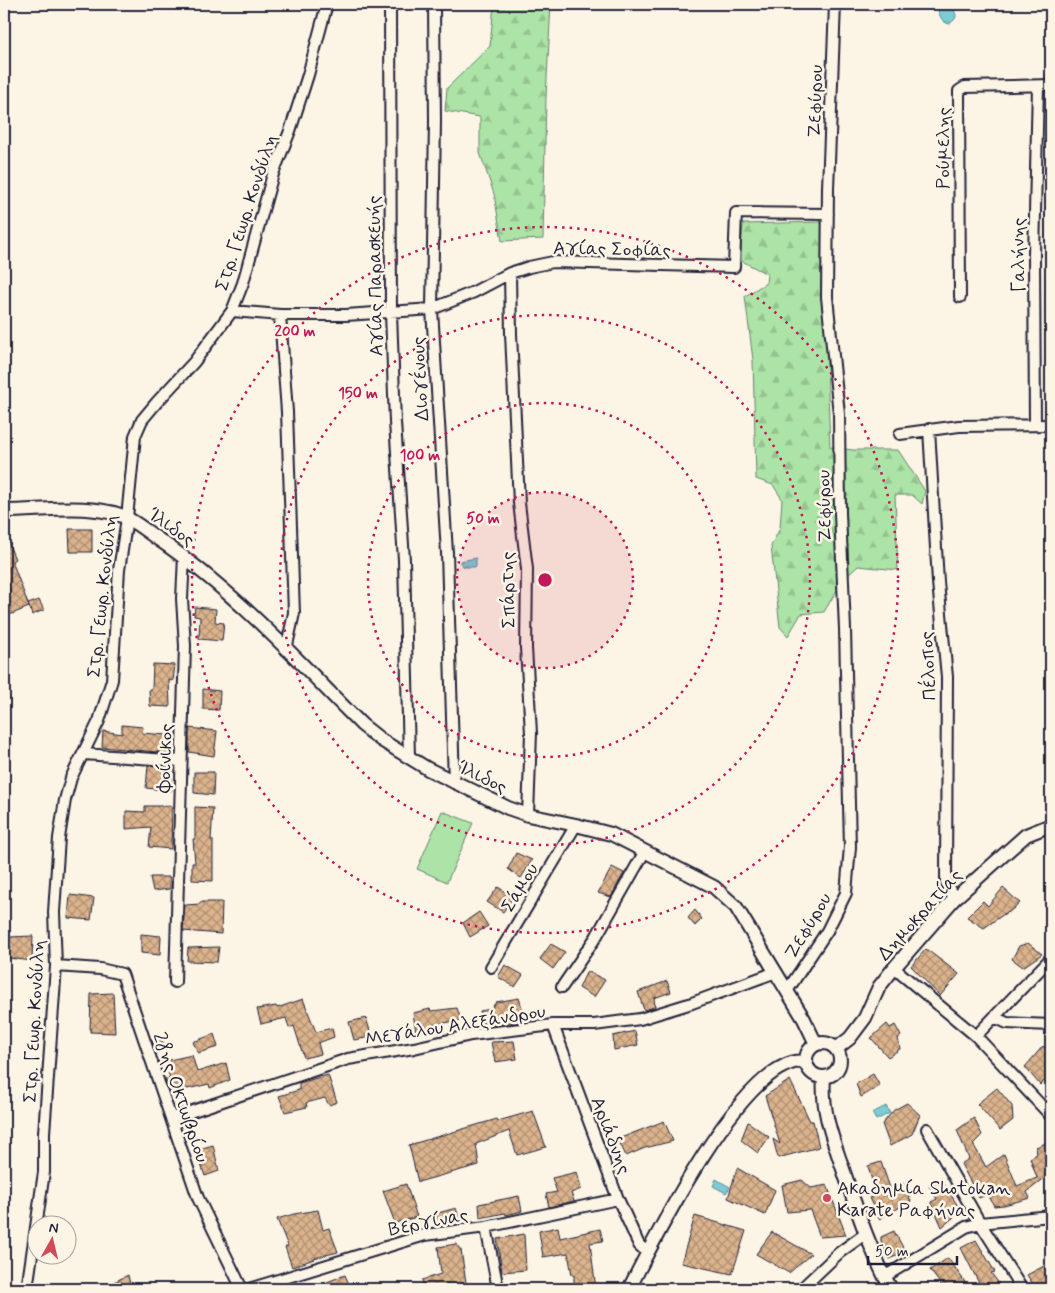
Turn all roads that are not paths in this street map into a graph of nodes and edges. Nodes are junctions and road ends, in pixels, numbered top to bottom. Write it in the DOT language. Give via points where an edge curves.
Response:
graph roads {
  1 [pos="327,4"];
  2 [pos="390,4"];
  3 [pos="434,4"];
  4 [pos="835,4"];
  5 [pos="1051,85"];
  6 [pos="1038,86"];
  7 [pos="828,214"];
  8 [pos="510,273"];
  9 [pos="960,297"];
  10 [pos="432,309"];
  11 [pos="232,311"];
  12 [pos="391,313"];
  13 [pos="280,315"];
  14 [pos="1035,424"];
  15 [pos="1051,426"];
  16 [pos="929,429"];
  17 [pos="900,434"];
  18 [pos="4,510"];
  19 [pos="127,518"];
  20 [pos="184,556"];
  21 [pos="286,650"];
  22 [pos="84,754"];
  23 [pos="409,757"];
  24 [pos="181,761"];
  25 [pos="454,783"];
  26 [pos="528,815"];
  27 [pos="576,825"];
  28 [pos="1051,825"];
  29 [pos="645,851"];
  30 [pos="954,899"];
  31 [pos="1051,958"];
  32 [pos="56,966"];
  33 [pos="491,967"];
  34 [pos="894,968"];
  35 [pos="776,972"];
  36 [pos="175,982"];
  37 [pos="562,987"];
  38 [pos="787,991"];
  39 [pos="994,1017"];
  40 [pos="553,1025"];
  41 [pos="1051,1025"];
  42 [pos="976,1036"];
  43 [pos="816,1044"];
  44 [pos="836,1049"];
  45 [pos="806,1061"];
  46 [pos="824,1078"];
  47 [pos="1051,1116"];
  48 [pos="172,1118"];
  49 [pos="927,1129"];
  50 [pos="618,1200"];
  51 [pos="1051,1216"];
  52 [pos="980,1223"];
  53 [pos="486,1227"];
  54 [pos="865,1234"];
  55 [pos="648,1252"];
  56 [pos="884,1278"];
  57 [pos="27,1289"];
  58 [pos="242,1289"];
  59 [pos="249,1289"];
  60 [pos="498,1289"];
  61 [pos="629,1289"];
  62 [pos="801,1289"];
  63 [pos="890,1289"];
  64 [pos="1022,1289"];
  1 -- 11 [label="street, Στρ. Γεωρ. Κονδύλη" via="308,75 273,174 243,284"];
  2 -- 12 [label="street, Αγίας Παρασκευής"];
  3 -- 10 [label="street, Διογένους"];
  4 -- 7 [label="street, Ζεφύρου"];
  5 -- 6 [label="street, Ρούμελης"];
  6 -- 9 [label="street, Ρούμελης" via="965,87 959,91"];
  6 -- 14 [label="street, Γαλήνης"];
  7 -- 8 [label="street, Αγίας Σοφίας" via="736,213 734,267 553,262"];
  7 -- 38 [label="street, Ζεφύρου" via="827,297 839,414 850,847 846,893 827,931"];
  8 -- 10 [label="street, Αγίας Σοφίας"];
  8 -- 26 [label="street, Σπάρτης" via="519,503 527,569 526,648 531,734"];
  10 -- 12 [label="street, Αγίας Σοφίας"];
  10 -- 25 [label="street, Διογένους" via="447,553"];
  11 -- 13 [label="street, Αγίας Σοφίας"];
  11 -- 19 [label="street, Στρ. Γεωρ. Κονδύλη" via="194,362 142,420 135,436"];
  12 -- 13 [label="street, Αγίας Σοφίας"];
  12 -- 23 [label="street, Αγίας Παρασκευής" via="404,560"];
  13 -- 21 [label="street" via="294,613"];
  14 -- 15 [label="street"];
  14 -- 16 [label="street"];
  16 -- 17 [label="street"];
  16 -- 30 [label="street, Πέλοπος" via="947,678 946,882"];
  18 -- 19 [label="street, Ίλιδος" via="86,509"];
  19 -- 20 [label="street, Ίλιδος"];
  19 -- 22 [label="street, Στρ. Γεωρ. Κονδύλη" via="119,570 112,680"];
  20 -- 21 [label="street, Ίλιδος" via="234,598"];
  20 -- 24 [label="street, Φοίνικος"];
  21 -- 23 [label="street, Ίλιδος" via="362,725"];
  22 -- 24 [label="street"];
  22 -- 32 [label="street, Στρ. Γεωρ. Κονδύλη" via="71,778 59,838 54,912"];
  23 -- 25 [label="street, Ίλιδος"];
  24 -- 36 [label="street, Φοίνικος"];
  25 -- 26 [label="street, Ίλιδος"];
  26 -- 27 [label="street, Ίλιδος"];
  27 -- 29 [label="street, Ίλιδος" via="611,834"];
  27 -- 33 [label="street, Σάμου"];
  28 -- 30 [label="street, Δημοκρατίας" via="1026,835"];
  29 -- 35 [label="street, Ίλιδος" via="714,887 736,907"];
  29 -- 37 [label="street" via="614,907"];
  30 -- 34 [label="street, Δημοκρατίας"];
  31 -- 39 [label="street"];
  32 -- 48 [label="street, 28ης Οκτωβρίου" via="122,974"];
  32 -- 57 [label="street, Στρ. Γεωρ. Κονδύλη" via="44,1172"];
  34 -- 42 [label="street"];
  34 -- 44 [label="street, Δημοκρατίας" via="860,1025"];
  35 -- 38 [label="street, Ίλιδος"];
  35 -- 40 [label="street, Μεγάλου Αλεξάνδρου" via="640,1019 594,1025"];
  38 -- 43 [label="street, Ίλιδος"];
  39 -- 41 [label="street" via="1007,1023"];
  39 -- 42 [label="street"];
  40 -- 48 [label="street, Μεγάλου Αλεξάνδρου" via="471,1035 348,1059"];
  40 -- 50 [label="street, Αριάδνης"];
  42 -- 47 [label="street"];
  43 -- 44 [label="street" via="827,1044"];
  43 -- 45 [label="street" via="808,1051"];
  44 -- 46 [label="street" via="840,1064 834,1074"];
  45 -- 46 [label="street" via="814,1075"];
  45 -- 55 [label="street" via="795,1062 775,1072 729,1119 693,1173"];
  46 -- 54 [label="street" via="822,1096 826,1119"];
  48 -- 58 [label="street, 28ης Οκτωβρίου" via="198,1198"];
  49 -- 52 [label="street"];
  50 -- 53 [label="street, Βεργίνας"];
  50 -- 55 [label="street, Αριάδνης" via="639,1245"];
  51 -- 52 [label="street"];
  52 -- 56 [label="street" via="966,1227"];
  52 -- 64 [label="street"];
  53 -- 59 [label="street, Βεργίνας" via="425,1235"];
  53 -- 60 [label="street"];
  54 -- 56 [label="street"];
  54 -- 62 [label="street" via="840,1252"];
  55 -- 61 [label="street"];
  56 -- 63 [label="street"];
}
